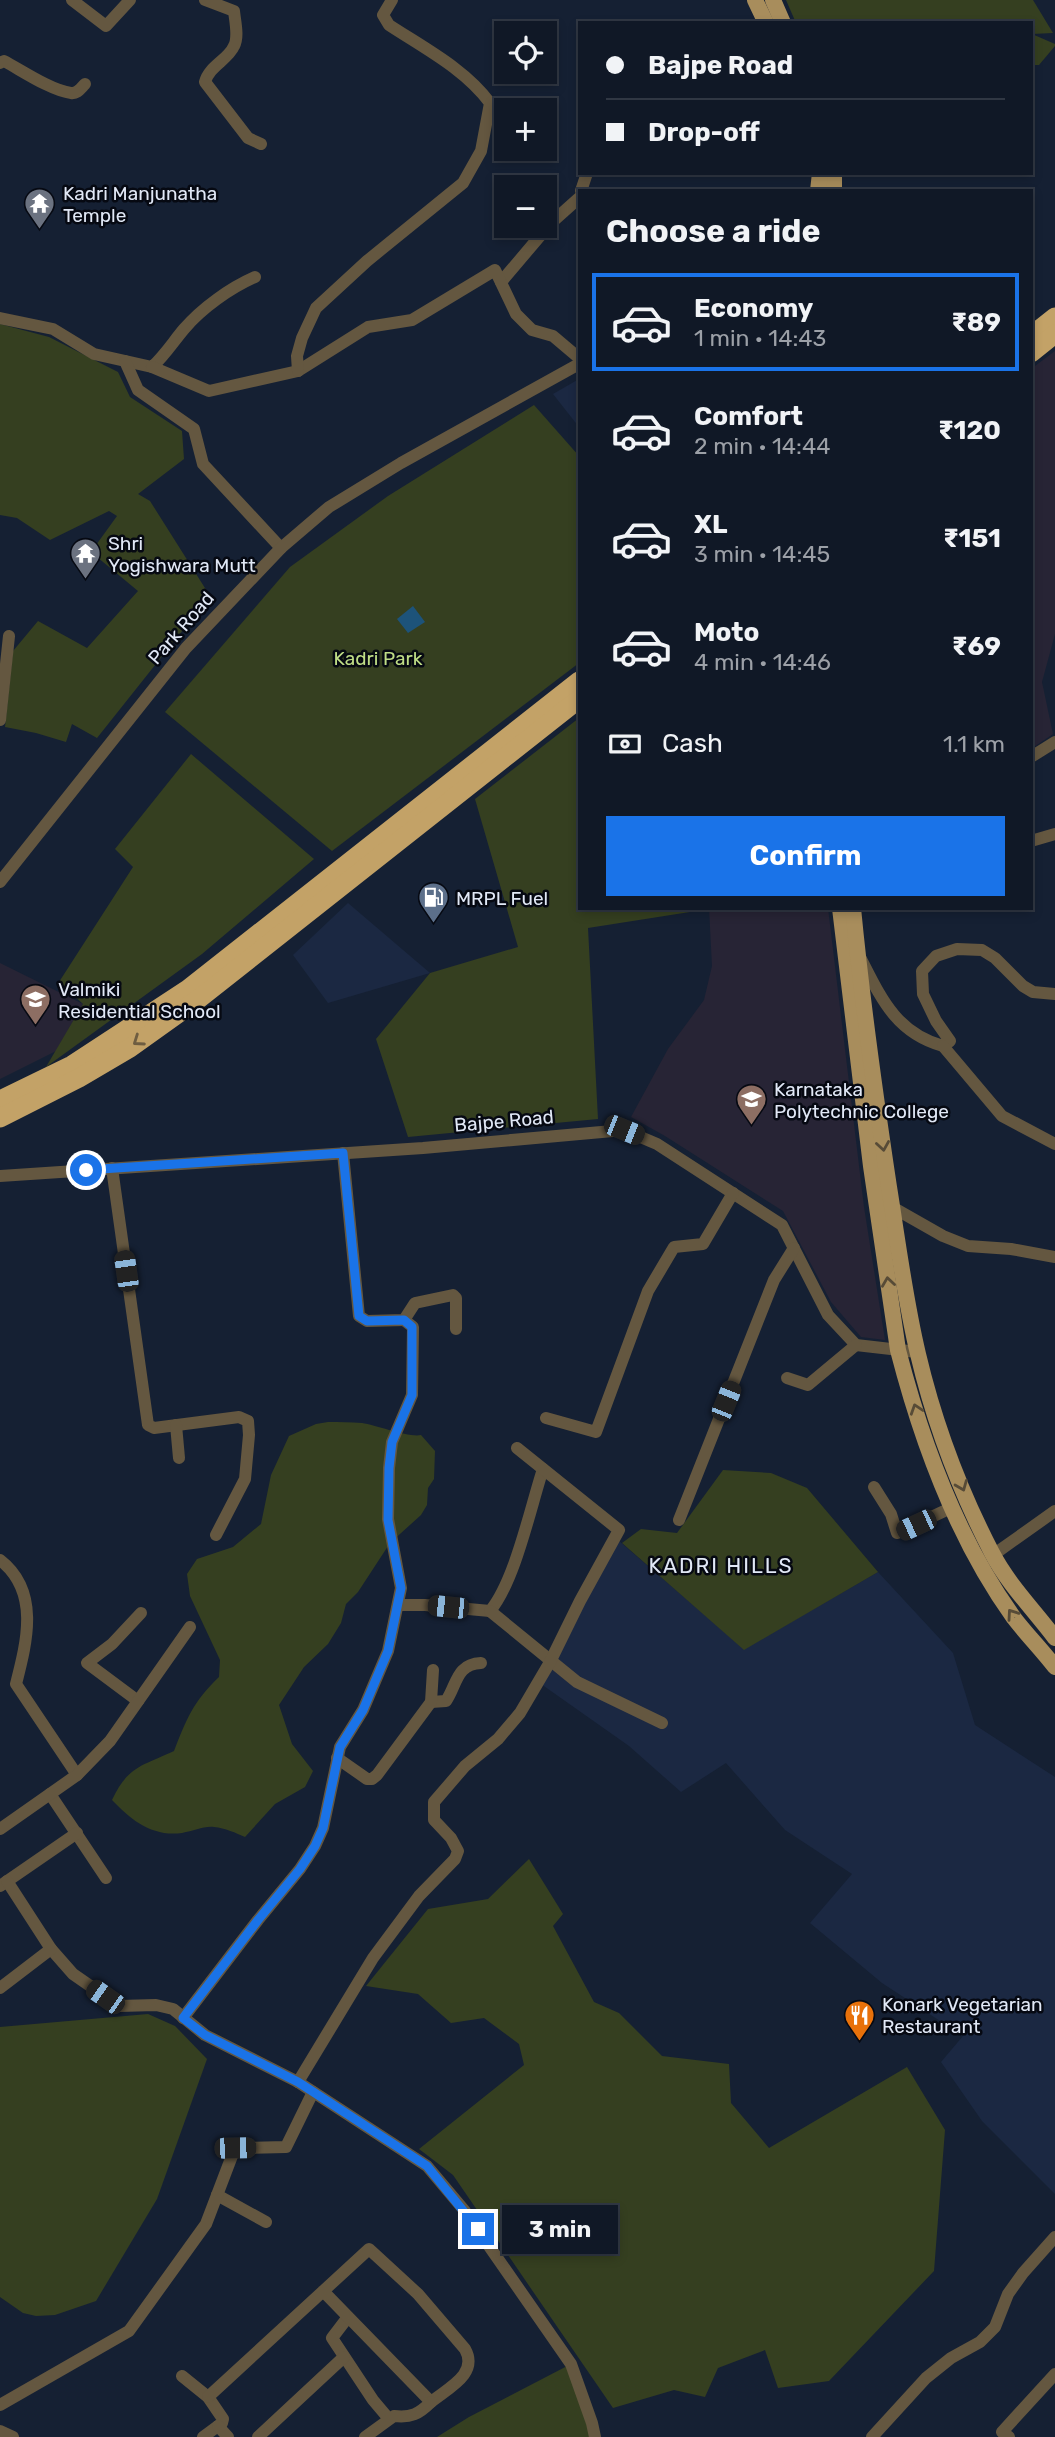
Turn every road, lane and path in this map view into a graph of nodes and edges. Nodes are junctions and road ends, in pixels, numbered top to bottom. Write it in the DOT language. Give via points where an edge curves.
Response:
graph roads {
  1 [pos="72,0"];
  2 [pos="130,0"];
  3 [pos="205,0"];
  4 [pos="392,0"];
  5 [pos="755,0"];
  6 [pos="773,0"];
  7 [pos="765,21"];
  8 [pos="782,21"];
  9 [pos="0,63"];
  10 [pos="85,85"];
  11 [pos="261,144"];
  12 [pos="578,201"];
  13 [pos="255,277"];
  14 [pos="501,282"];
  15 [pos="1055,317"];
  16 [pos="0,318"];
  17 [pos="1033,334"];
  18 [pos="1055,334"];
  19 [pos="1033,351"];
  20 [pos="578,357"];
  21 [pos="125,361"];
  22 [pos="578,365"];
  23 [pos="152,367"];
  24 [pos="298,371"];
  25 [pos="281,548"];
  26 [pos="9,636"];
  27 [pos="4,663"];
  28 [pos="578,682"];
  29 [pos="578,700"];
  30 [pos="0,720"];
  31 [pos="1055,742"];
  32 [pos="1033,756"];
  33 [pos="1055,834"];
  34 [pos="1033,840"];
  35 [pos="0,882"];
  36 [pos="841,910"];
  37 [pos="853,910"];
  38 [pos="852,945"];
  39 [pos="1055,994"];
  40 [pos="943,1046"];
  41 [pos="0,1100"];
  42 [pos="0,1118"];
  43 [pos="1055,1144"];
  44 [pos="343,1153"];
  45 [pos="112,1168"];
  46 [pos="0,1176"];
  47 [pos="733,1193"];
  48 [pos="892,1207"];
  49 [pos="794,1248"];
  50 [pos="1055,1256"];
  51 [pos="404,1320"];
  52 [pos="456,1329"];
  53 [pos="856,1345"];
  54 [pos="898,1350"];
  55 [pos="917,1352"];
  56 [pos="787,1378"];
  57 [pos="546,1418"];
  58 [pos="176,1425"];
  59 [pos="517,1448"];
  60 [pos="179,1458"];
  61 [pos="543,1469"];
  62 [pos="874,1487"];
  63 [pos="953,1507"];
  64 [pos="1055,1511"];
  65 [pos="679,1520"];
  66 [pos="216,1535"];
  67 [pos="993,1555"];
  68 [pos="0,1560"];
  69 [pos="399,1605"];
  70 [pos="490,1611"];
  71 [pos="141,1613"];
  72 [pos="190,1627"];
  73 [pos="1055,1638"];
  74 [pos="550,1662"];
  75 [pos="481,1663"];
  76 [pos="1055,1667"];
  77 [pos="433,1670"];
  78 [pos="138,1701"];
  79 [pos="431,1702"];
  80 [pos="662,1723"];
  81 [pos="337,1758"];
  82 [pos="77,1775"];
  83 [pos="50,1794"];
  84 [pos="0,1829"];
  85 [pos="77,1833"];
  86 [pos="106,1878"];
  87 [pos="4,1884"];
  88 [pos="51,1949"];
  89 [pos="0,1988"];
  90 [pos="183,2018"];
  91 [pos="298,2082"];
  92 [pos="313,2092"];
  93 [pos="217,2195"];
  94 [pos="266,2221"];
  95 [pos="1055,2237"];
  96 [pos="323,2291"];
  97 [pos="348,2317"];
  98 [pos="344,2357"];
  99 [pos="1055,2374"];
  100 [pos="182,2376"];
  101 [pos="208,2397"];
  102 [pos="431,2402"];
  103 [pos="0,2405"];
  104 [pos="389,2419"];
  105 [pos="218,2426"];
  106 [pos="0,2431"];
  107 [pos="1002,2435"];
  108 [pos="13,2437"];
  109 [pos="203,2437"];
  110 [pos="228,2437"];
  111 [pos="258,2437"];
  112 [pos="365,2437"];
  113 [pos="595,2437"];
  114 [pos="872,2437"];
  1 -- 2 [label="street" via="106,26"];
  3 -- 11 [label="street" via="234,11 236,38 205,82 248,138"];
  4 -- 24 [label="street" via="383,15 389,25 458,70 490,103 481,152 464,183 316,308 302,338"];
  5 -- 7 [label="main road"];
  6 -- 8 [label="main road"];
  9 -- 10 [label="street" via="70,93"];
  12 -- 14 [label="street" via="551,223"];
  13 -- 23 [label="street" via="199,315"];
  14 -- 20 [label="street" via="516,313 532,330 553,336"];
  14 -- 24 [label="street" via="495,270 412,320 368,327"];
  15 -- 17 [label="highway"];
  16 -- 21 [label="street" via="53,329 94,354"];
  18 -- 19 [label="highway"];
  21 -- 23 [label="street"];
  21 -- 25 [label="street" via="138,390 194,429 203,464"];
  22 -- 25 [label="street, Park Road" via="341,500"];
  23 -- 24 [label="street" via="209,391"];
  25 -- 35 [label="street, Park Road" via="186,648"];
  26 -- 27 [label="street"];
  27 -- 30 [label="street"];
  28 -- 41 [label="highway" via="188,989 72,1065"];
  29 -- 42 [label="highway, one-way" via="200,998 130,1048"];
  31 -- 32 [label="street"];
  33 -- 34 [label="street"];
  36 -- 38 [label="main road"];
  37 -- 38 [label="main road"];
  38 -- 40 [label="street" via="885,1006 903,1026"];
  38 -- 48 [label="main road, one-way"];
  54 -- 38 [label="main road, one-way" via="871,1166"];
  39 -- 40 [label="street" via="1023,986 982,950 936,956 922,971 923,994 950,1041"];
  40 -- 43 [label="street" via="1002,1116"];
  44 -- 45 [label="street, Bajpe Road"];
  44 -- 47 [label="street, Bajpe Road" via="624,1130 657,1143"];
  44 -- 51 [label="street" via="359,1316 367,1321"];
  45 -- 46 [label="street, Bajpe Road"];
  45 -- 58 [label="street" via="148,1425"];
  47 -- 49 [label="street, Bajpe Road" via="782,1225"];
  47 -- 57 [label="street" via="703,1244 674,1247 648,1291 596,1432"];
  48 -- 50 [label="street" via="968,1246"];
  48 -- 55 [label="main road"];
  49 -- 53 [label="street, Bajpe Road" via="828,1315"];
  49 -- 65 [label="street" via="774,1280"];
  51 -- 52 [label="street" via="415,1303 453,1295"];
  51 -- 69 [label="street" via="412,1327 412,1395 392,1442 388,1520 401,1588"];
  53 -- 54 [label="street"];
  53 -- 56 [label="street" via="808,1385"];
  54 -- 55 [label="street"];
  63 -- 54 [label="main road, one-way" via="939,1478"];
  55 -- 67 [label="main road, one-way" via="939,1428"];
  58 -- 60 [label="street"];
  58 -- 66 [label="street" via="239,1417 248,1421 245,1479"];
  59 -- 61 [label="street"];
  61 -- 70 [label="street" via="508,1581"];
  61 -- 74 [label="street" via="619,1530"];
  62 -- 63 [label="street" via="897,1533"];
  76 -- 63 [label="main road, one-way" via="1014,1618"];
  64 -- 67 [label="street"];
  67 -- 73 [label="main road"];
  68 -- 82 [label="street" via="11,1569 25,1595 29,1621 16,1684"];
  69 -- 70 [label="street"];
  69 -- 81 [label="street" via="379,1675"];
  70 -- 74 [label="street"];
  71 -- 78 [label="street" via="87,1664"];
  72 -- 78 [label="street"];
  74 -- 80 [label="street" via="577,1682"];
  74 -- 91 [label="street" via="520,1713 434,1802 434,1820 458,1851 455,1859 419,1896 373,1958"];
  75 -- 79 [label="street" via="466,1666 457,1675 446,1702"];
  77 -- 79 [label="street"];
  78 -- 82 [label="street" via="110,1741"];
  79 -- 81 [label="street" via="372,1779"];
  81 -- 90 [label="street" via="315,1846"];
  82 -- 83 [label="street"];
  83 -- 84 [label="street"];
  83 -- 85 [label="street"];
  85 -- 86 [label="street"];
  85 -- 87 [label="street"];
  87 -- 88 [label="street"];
  88 -- 89 [label="street"];
  88 -- 90 [label="street" via="73,1974 119,2006 156,2005 173,2009"];
  90 -- 91 [label="street" via="205,2035"];
  91 -- 92 [label="street"];
  92 -- 93 [label="street" via="286,2147 235,2148"];
  92 -- 113 [label="street" via="427,2166 464,2210 570,2364"];
  93 -- 94 [label="street"];
  93 -- 103 [label="street" via="206,2224 129,2331"];
  95 -- 114 [label="street" via="1008,2294 995,2327 926,2378"];
  96 -- 97 [label="street"];
  96 -- 101 [label="street"];
  96 -- 102 [label="street" via="369,2249 418,2294 469,2357 465,2373"];
  97 -- 98 [label="street" via="332,2338"];
  97 -- 102 [label="street"];
  98 -- 104 [label="street"];
  98 -- 111 [label="street"];
  99 -- 107 [label="street"];
  100 -- 101 [label="street"];
  101 -- 105 [label="street" via="223,2419"];
  102 -- 104 [label="street" via="408,2418"];
  104 -- 112 [label="street"];
  105 -- 109 [label="street"];
  105 -- 110 [label="street"];
  106 -- 108 [label="street"];
}
